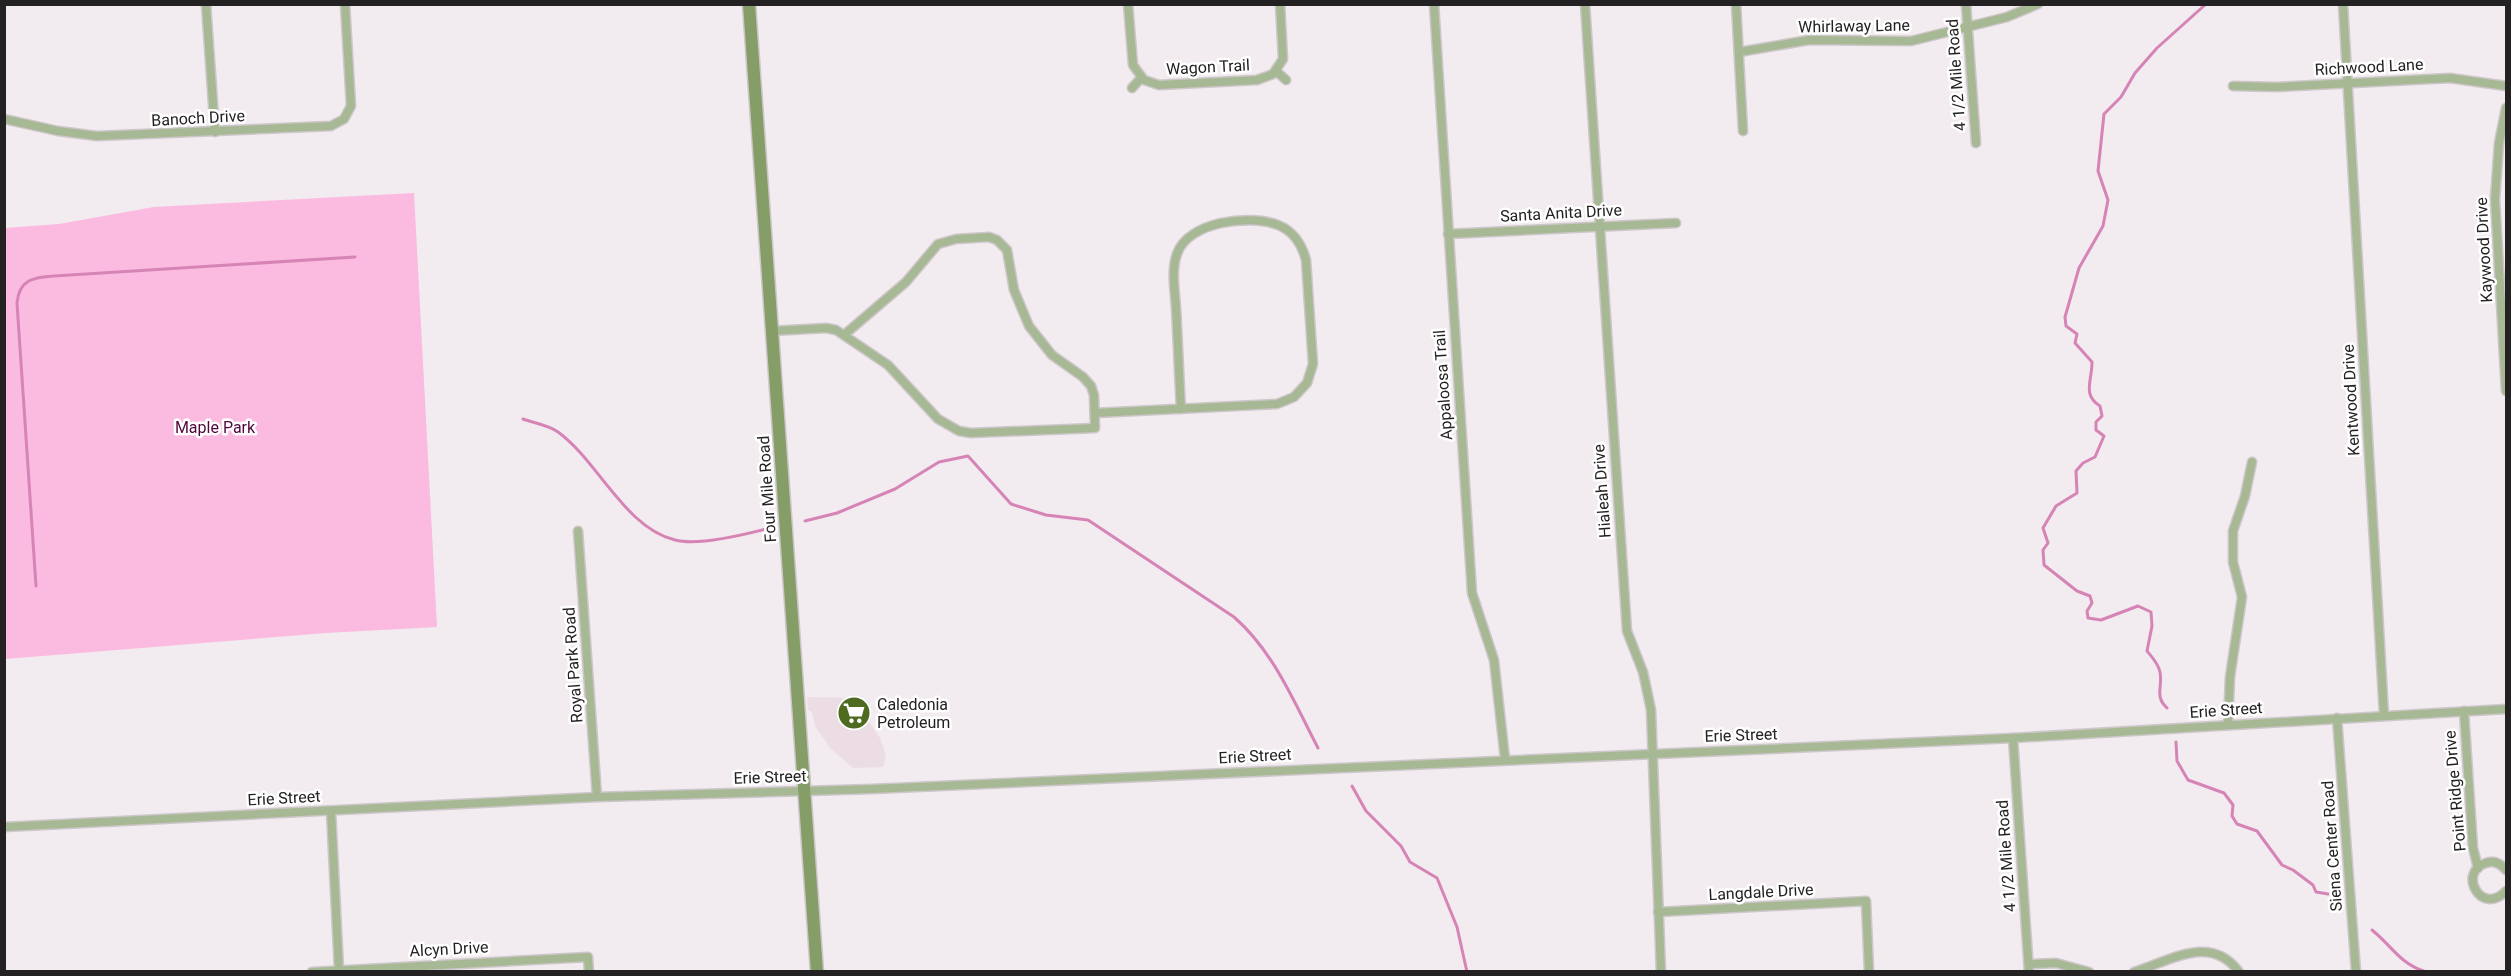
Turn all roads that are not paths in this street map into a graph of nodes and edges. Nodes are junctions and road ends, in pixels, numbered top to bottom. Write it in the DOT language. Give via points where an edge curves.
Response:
graph roads {
  1 [pos="206,4"];
  2 [pos="345,4"];
  3 [pos="749,4"];
  4 [pos="1128,4"];
  5 [pos="1280,4"];
  6 [pos="1434,4"];
  7 [pos="1585,4"];
  8 [pos="1736,4"];
  9 [pos="1966,4"];
  10 [pos="2038,4"];
  11 [pos="2343,4"];
  12 [pos="1968,28"];
  13 [pos="1739,52"];
  14 [pos="1276,71"];
  15 [pos="1141,78"];
  16 [pos="1286,80"];
  17 [pos="2347,83"];
  18 [pos="2233,86"];
  19 [pos="2506,86"];
  20 [pos="1132,88"];
  21 [pos="2506,108"];
  22 [pos="4,119"];
  23 [pos="1743,131"];
  24 [pos="215,132"];
  25 [pos="1976,142"];
  26 [pos="1676,223"];
  27 [pos="1600,226"];
  28 [pos="1448,234"];
  29 [pos="772,331"];
  30 [pos="844,335"];
  31 [pos="2506,391"];
  32 [pos="1181,409"];
  33 [pos="1095,413"];
  34 [pos="2252,462"];
  35 [pos="578,531"];
  36 [pos="2506,709"];
  37 [pos="2464,711"];
  38 [pos="2384,715"];
  39 [pos="2337,718"];
  40 [pos="2228,725"];
  41 [pos="2013,738"];
  42 [pos="1652,754"];
  43 [pos="1505,759"];
  44 [pos="803,792"];
  45 [pos="597,797"];
  46 [pos="331,811"];
  47 [pos="4,827"];
  48 [pos="2478,868"];
  49 [pos="2506,870"];
  50 [pos="2506,891"];
  51 [pos="1658,912"];
  52 [pos="2029,968"];
  53 [pos="339,970"];
  54 [pos="312,972"];
  55 [pos="589,972"];
  56 [pos="817,972"];
  57 [pos="1661,972"];
  58 [pos="1869,972"];
  59 [pos="2089,972"];
  60 [pos="2134,972"];
  61 [pos="2239,972"];
  62 [pos="2356,972"];
  1 -- 24 [label="street"];
  2 -- 24 [label="street, Banoch Drive" via="351,106 339,123 327,127"];
  3 -- 29 [label="main road, Four Mile Road"];
  4 -- 15 [label="street" via="1132,59"];
  5 -- 14 [label="street" via="1283,59"];
  6 -- 28 [label="street, Appaloosa Trail"];
  7 -- 27 [label="street, Hialeah Drive"];
  8 -- 13 [label="street"];
  9 -- 12 [label="street, 4 1/2 Mile Road"];
  10 -- 12 [label="street, Whirlaway Lane"];
  11 -- 17 [label="street, Kentwood Drive"];
  12 -- 13 [label="street, Whirlaway Lane" via="1911,42 1809,40"];
  12 -- 25 [label="street, 4 1/2 Mile Road"];
  13 -- 23 [label="street"];
  14 -- 15 [label="street, Wagon Trail" via="1257,80 1159,85"];
  14 -- 16 [label="street"];
  15 -- 20 [label="street"];
  17 -- 18 [label="street, Richwood Lane"];
  17 -- 19 [label="street, Richwood Lane" via="2450,78"];
  17 -- 38 [label="street, Kentwood Drive"];
  21 -- 31 [label="street, Kaywood Drive" via="2495,199"];
  22 -- 24 [label="street, Banoch Drive" via="97,136"];
  26 -- 27 [label="street, Santa Anita Drive"];
  27 -- 28 [label="street, Santa Anita Drive"];
  27 -- 42 [label="street, Hialeah Drive" via="1627,631 1648,688"];
  28 -- 43 [label="street, Appaloosa Trail" via="1472,593 1494,660"];
  29 -- 30 [label="street" via="826,328"];
  29 -- 44 [label="main road, Four Mile Road"];
  30 -- 33 [label="street" via="888,365 938,418 958,431 1095,428"];
  30 -- 33 [label="street" via="906,282 938,244 989,237 1003,244 1009,257 1014,290 1029,326 1052,355 1091,386"];
  32 -- 32 [label="street" via="1277,404 1294,397 1307,383 1313,364 1306,260 1302,247 1286,230 1262,222 1212,225 1192,233 1181,244 1174,269"];
  32 -- 33 [label="street"];
  34 -- 40 [label="street" via="2233,531 2233,562 2242,597 2230,677"];
  35 -- 45 [label="street, Royal Park Road"];
  36 -- 37 [label="street, Erie Street"];
  37 -- 38 [label="street, Erie Street"];
  37 -- 48 [label="street, Point Ridge Drive" via="2473,849"];
  38 -- 39 [label="street, Erie Street"];
  39 -- 40 [label="street, Erie Street"];
  39 -- 62 [label="street, Siena Center Road"];
  40 -- 41 [label="street, Erie Street"];
  41 -- 42 [label="street, Erie Street"];
  41 -- 52 [label="street, 4 1/2 Mile Road"];
  42 -- 43 [label="street, Erie Street"];
  42 -- 51 [label="street, Hialeah Drive"];
  43 -- 44 [label="street, Erie Street"];
  44 -- 45 [label="street, Erie Street"];
  44 -- 56 [label="main road, Four Mile Road"];
  45 -- 46 [label="street, Erie Street"];
  46 -- 47 [label="street, Erie Street"];
  46 -- 53 [label="street"];
  48 -- 49 [label="street, Point Ridge Drive" via="2495,862"];
  48 -- 50 [label="street, Point Ridge Drive" via="2473,884 2479,895 2496,899"];
  51 -- 57 [label="street, Hialeah Drive"];
  51 -- 58 [label="street, Langdale Drive" via="1866,901"];
  52 -- 59 [label="street" via="2056,963"];
  53 -- 54 [label="street, Alcyn Drive"];
  53 -- 55 [label="street, Alcyn Drive" via="588,957"];
  60 -- 61 [label="street" via="2203,950 2224,956"];
}
